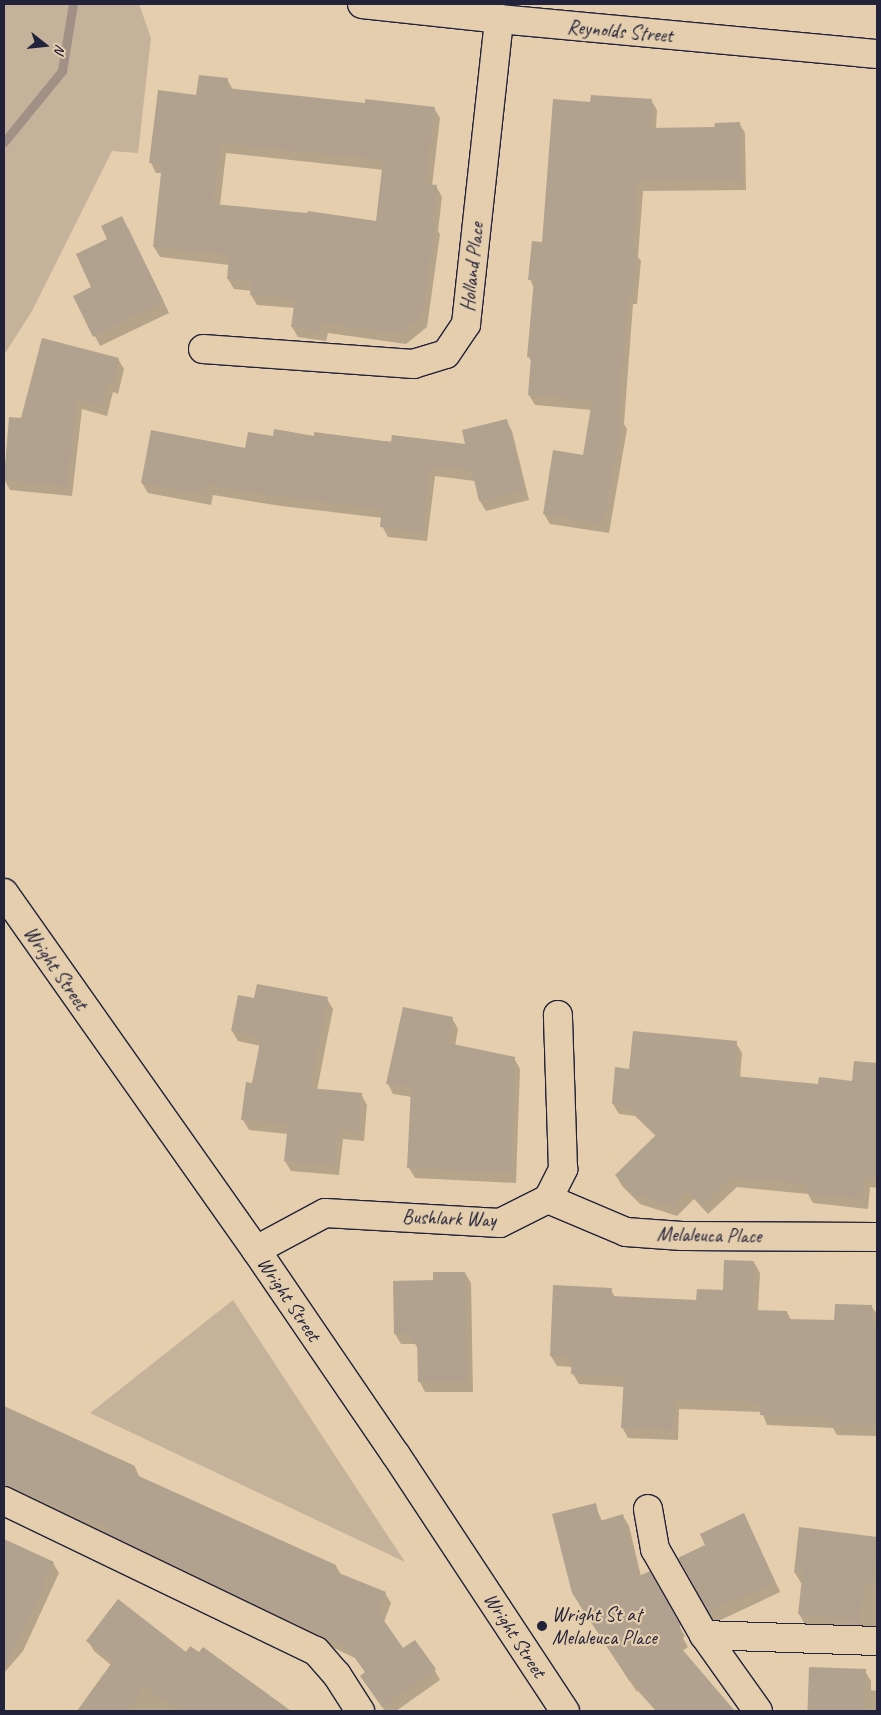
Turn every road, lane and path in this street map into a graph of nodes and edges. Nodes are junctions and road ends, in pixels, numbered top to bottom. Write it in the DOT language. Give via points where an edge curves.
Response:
graph roads {
  1 [pos="362,4"];
  2 [pos="499,19"];
  3 [pos="877,54"];
  4 [pos="203,349"];
  5 [pos="4,893"];
  6 [pos="558,1015"];
  7 [pos="548,1199"];
  8 [pos="877,1237"];
  9 [pos="256,1250"];
  10 [pos="4,1501"];
  11 [pos="648,1509"];
  12 [pos="704,1635"];
  13 [pos="877,1641"];
  14 [pos="360,1711"];
  15 [pos="565,1711"];
  16 [pos="758,1711"];
  1 -- 2 [label="street, Reynolds Street"];
  2 -- 3 [label="street, Reynolds Street"];
  2 -- 4 [label="street, Holland Place" via="466,324 446,354 413,364"];
  5 -- 9 [label="street, Wright Street"];
  6 -- 7 [label="street" via="563,1169"];
  7 -- 8 [label="street, Melaleuca Place" via="626,1232 682,1236"];
  7 -- 9 [label="street, Bushlark Way" via="500,1223 325,1213"];
  9 -- 15 [label="street, Wright Street"];
  10 -- 14 [label="street" via="316,1651 337,1675"];
  11 -- 12 [label="street" via="655,1549"];
  12 -- 13 [label="street"];
  12 -- 16 [label="street"];
}
